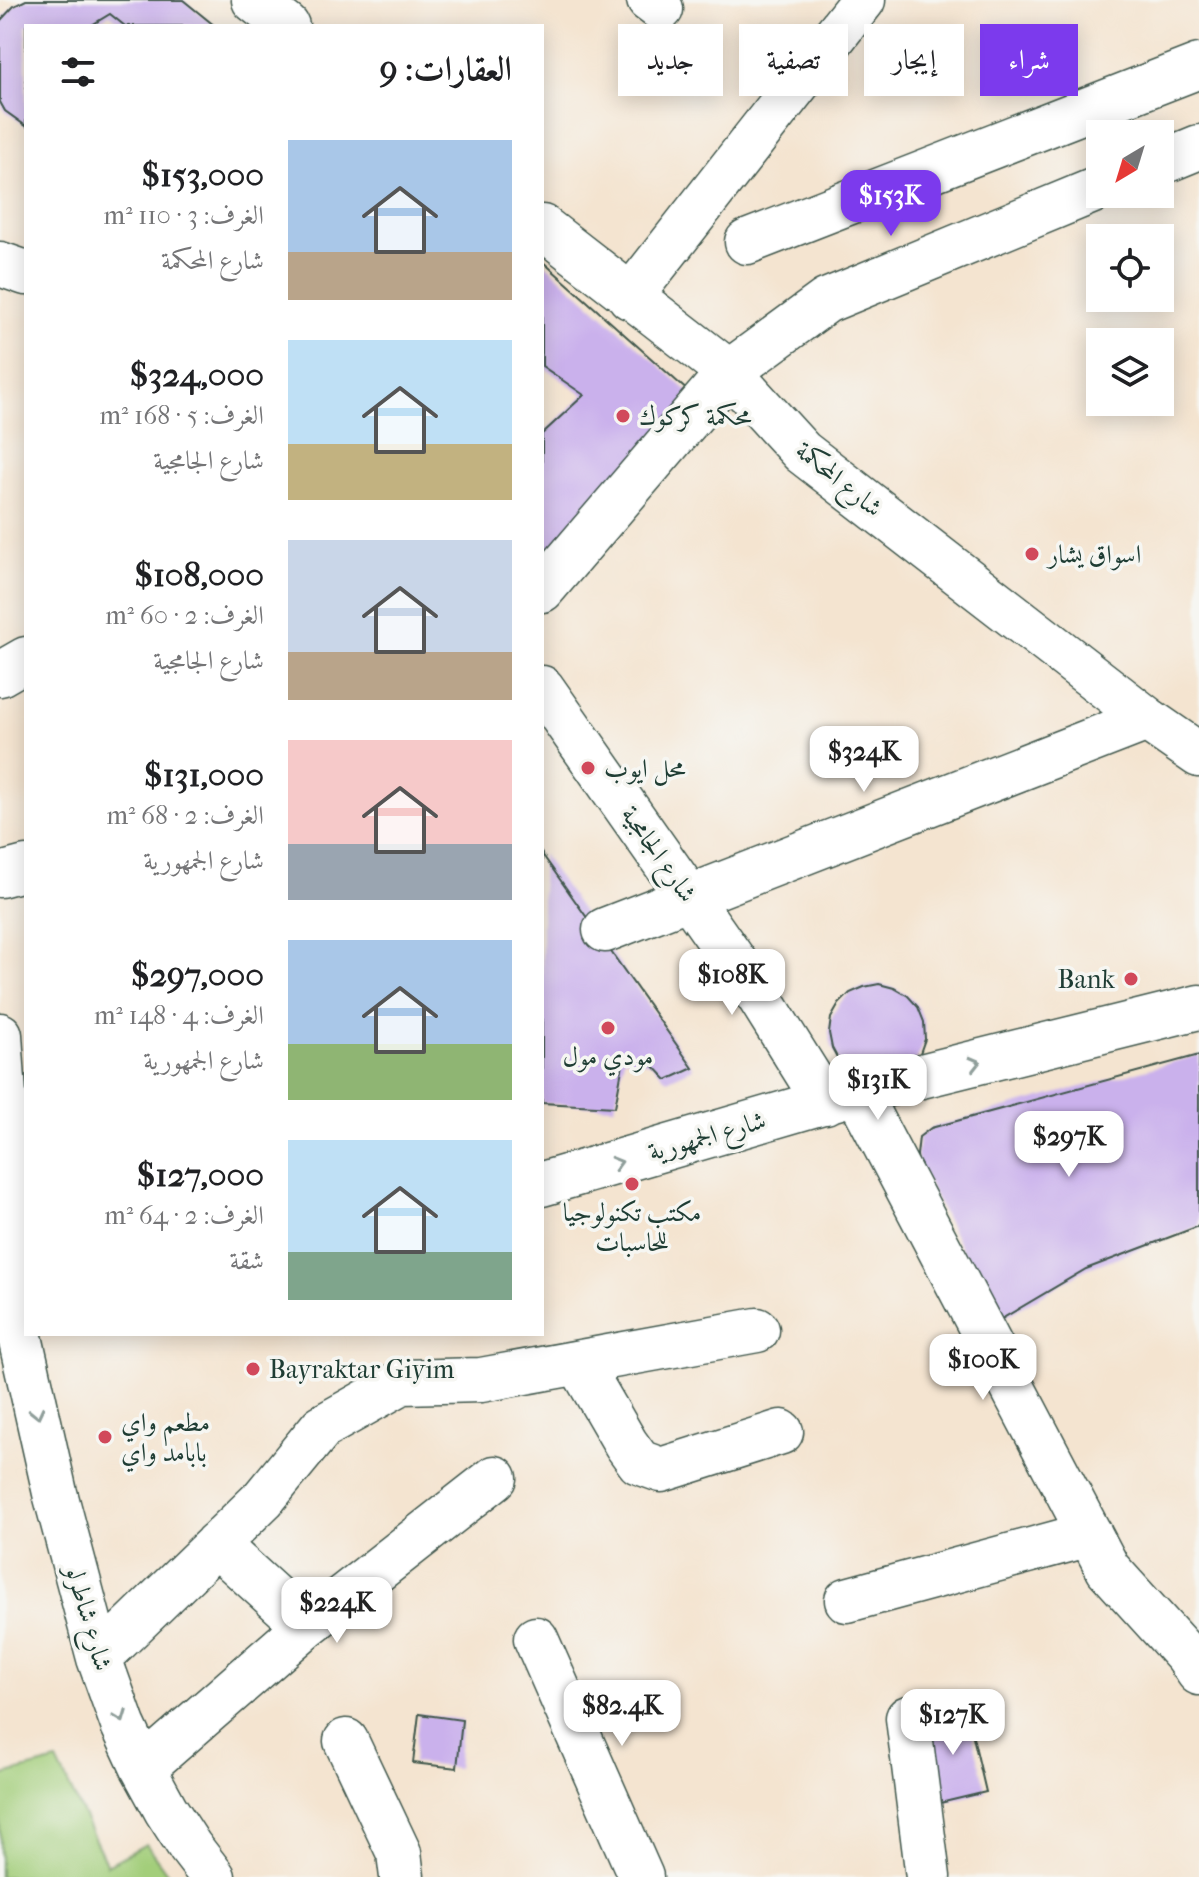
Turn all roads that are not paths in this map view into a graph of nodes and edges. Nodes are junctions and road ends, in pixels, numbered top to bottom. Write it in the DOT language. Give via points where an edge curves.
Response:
graph roads {
  1 [pos="254,0"];
  2 [pos="863,0"];
  3 [pos="284,24"];
  4 [pos="1199,66"];
  5 [pos="1199,147"];
  6 [pos="1174,157"];
  7 [pos="1086,194"];
  8 [pos="544,229"];
  9 [pos="747,242"];
  10 [pos="0,264"];
  11 [pos="24,272"];
  12 [pos="630,297"];
  13 [pos="729,372"];
  14 [pos="544,588"];
  15 [pos="24,660"];
  16 [pos="0,674"];
  17 [pos="544,691"];
  18 [pos="1147,719"];
  19 [pos="1194,740"];
  20 [pos="24,869"];
  21 [pos="0,875"];
  22 [pos="690,899"];
  23 [pos="605,930"];
  24 [pos="1199,1007"];
  25 [pos="0,1021"];
  26 [pos="24,1025"];
  27 [pos="0,1035"];
  28 [pos="841,1097"];
  29 [pos="544,1183"];
  30 [pos="757,1330"];
  31 [pos="16,1337"];
  32 [pos="579,1363"];
  33 [pos="781,1432"];
  34 [pos="495,1478"];
  35 [pos="1090,1534"];
  36 [pos="216,1544"];
  37 [pos="847,1600"];
  38 [pos="306,1626"];
  39 [pos="536,1639"];
  40 [pos="99,1658"];
  41 [pos="1195,1661"];
  42 [pos="908,1718"];
  43 [pos="346,1741"];
  44 [pos="143,1768"];
  45 [pos="213,1877"];
  46 [pos="402,1877"];
  47 [pos="641,1877"];
  48 [pos="928,1877"];
  1 -- 3 [label="street"];
  2 -- 12 [label="street"];
  4 -- 9 [label="street"];
  5 -- 6 [label="street"];
  7 -- 13 [label="street" via="826,301"];
  8 -- 12 [label="street, شارع المحكمة"];
  10 -- 11 [label="street"];
  12 -- 13 [label="street, شارع المحكمة"];
  13 -- 14 [label="street"];
  13 -- 18 [label="street, شارع المحكمة" via="802,452"];
  15 -- 16 [label="street"];
  17 -- 22 [label="street, شارع الجامجية"];
  18 -- 19 [label="street, شارع المحكمة"];
  18 -- 22 [label="street"];
  20 -- 21 [label="street"];
  22 -- 23 [label="street"];
  22 -- 28 [label="street, شارع الجامجية" via="760,998"];
  28 -- 24 [label="street, شارع الجمهورية, one-way"];
  25 -- 26 [label="street"];
  27 -- 31 [label="street, شارع شاطرلو"];
  29 -- 28 [label="street, شارع الجمهورية, one-way"];
  28 -- 35 [label="street, شارع الجامجية"];
  30 -- 32 [label="street"];
  31 -- 40 [label="street, شارع شاطرلو, one-way"];
  32 -- 33 [label="street" via="639,1462 661,1470"];
  32 -- 36 [label="street" via="481,1380 402,1382 322,1427 263,1499"];
  34 -- 38 [label="street"];
  35 -- 37 [label="street"];
  35 -- 41 [label="street, شارع الجامجية" via="1108,1569"];
  36 -- 38 [label="street"];
  36 -- 40 [label="street"];
  38 -- 44 [label="street"];
  39 -- 47 [label="street"];
  40 -- 44 [label="street, شارع شاطرلو, one-way"];
  42 -- 48 [label="street"];
  43 -- 46 [label="street" via="399,1853"];
  44 -- 45 [label="street, شارع شاطرلو"];
}
